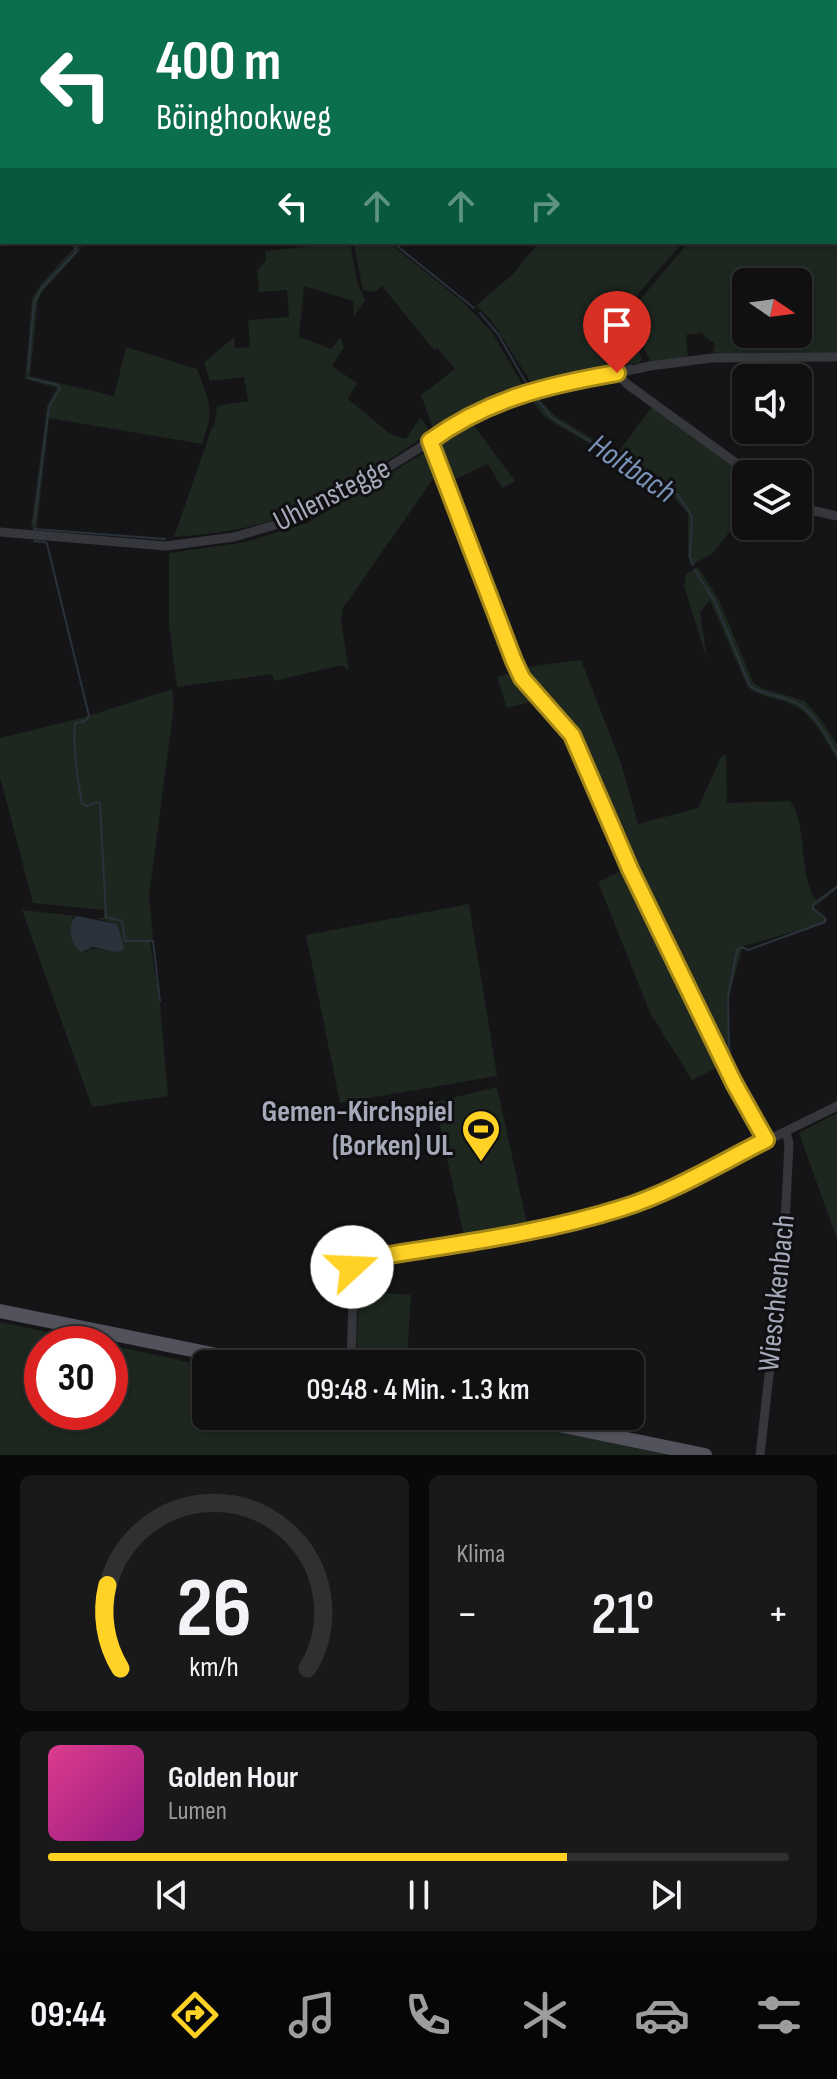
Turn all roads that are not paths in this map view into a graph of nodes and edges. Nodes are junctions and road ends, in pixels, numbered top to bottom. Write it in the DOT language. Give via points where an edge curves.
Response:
graph roads {
  1 [pos="837,357"];
  2 [pos="617,373"];
  3 [pos="430,441"];
  4 [pos="732,460"];
  5 [pos="812,512"];
  6 [pos="837,516"];
  7 [pos="0,532"];
  8 [pos="837,1106"];
  9 [pos="786,1132"];
  10 [pos="766,1140"];
  11 [pos="0,1311"];
  12 [pos="193,1350"];
  13 [pos="351,1350"];
  14 [pos="583,1430"];
  15 [pos="705,1455"];
  16 [pos="760,1455"];
  1 -- 2 [label="street, Uhlenstegge" via="712,358"];
  2 -- 3 [label="street, Uhlenstegge" via="490,405"];
  2 -- 4 [label="street"];
  3 -- 7 [label="street, Uhlenstegge" via="306,516 234,537 166,546"];
  3 -- 10 [label="street" via="522,678 572,735 630,869"];
  5 -- 6 [label="street"];
  8 -- 9 [label="street"];
  9 -- 10 [label="street"];
  9 -- 16 [label="street, Wieschkenbach" via="784,1243"];
  10 -- 13 [label="street" via="624,1208 533,1231 354,1262"];
  11 -- 12 [label="main road"];
  14 -- 15 [label="main road"];
}
